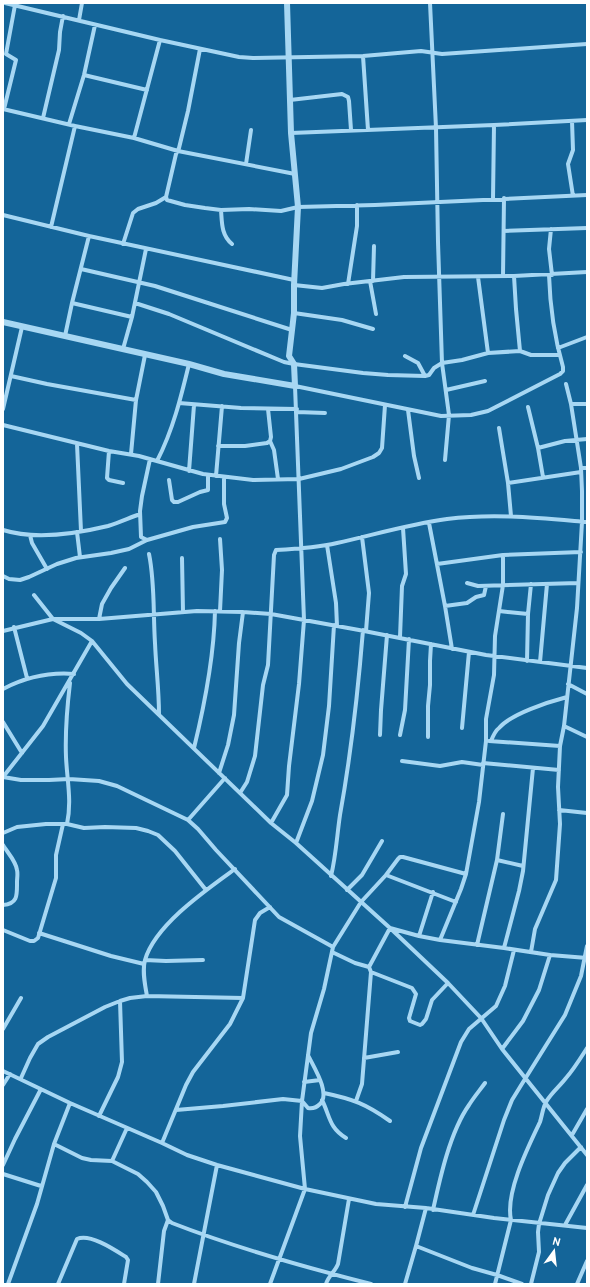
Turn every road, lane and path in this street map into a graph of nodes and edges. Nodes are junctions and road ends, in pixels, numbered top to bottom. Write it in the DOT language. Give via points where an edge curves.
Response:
graph roads {
  1 [pos="5,3"];
  2 [pos="82,3"];
  3 [pos="287,3"];
  4 [pos="430,3"];
  5 [pos="15,5"];
  6 [pos="63,16"];
  7 [pos="79,20"];
  8 [pos="95,24"];
  9 [pos="160,40"];
  10 [pos="587,44"];
  11 [pos="200,49"];
  12 [pos="432,53"];
  13 [pos="363,56"];
  14 [pos="289,57"];
  15 [pos="84,75"];
  16 [pos="147,90"];
  17 [pos="290,100"];
  18 [pos="3,109"];
  19 [pos="43,118"];
  20 [pos="587,120"];
  21 [pos="572,121"];
  22 [pos="69,124"];
  23 [pos="494,125"];
  24 [pos="75,126"];
  25 [pos="436,128"];
  26 [pos="251,130"];
  27 [pos="351,130"];
  28 [pos="368,130"];
  29 [pos="291,133"];
  30 [pos="134,138"];
  31 [pos="178,151"];
  32 [pos="246,164"];
  33 [pos="295,174"];
  34 [pos="587,195"];
  35 [pos="573,196"];
  36 [pos="166,197"];
  37 [pos="504,198"];
  38 [pos="493,199"];
  39 [pos="437,201"];
  40 [pos="357,205"];
  41 [pos="298,207"];
  42 [pos="221,210"];
  43 [pos="3,215"];
  44 [pos="51,227"];
  45 [pos="587,228"];
  46 [pos="551,229"];
  47 [pos="504,231"];
  48 [pos="89,236"];
  49 [pos="123,244"];
  50 [pos="232,244"];
  51 [pos="374,246"];
  52 [pos="146,249"];
  53 [pos="81,269"];
  54 [pos="587,272"];
  55 [pos="550,275"];
  56 [pos="478,276"];
  57 [pos="503,276"];
  58 [pos="514,276"];
  59 [pos="439,277"];
  60 [pos="372,281"];
  61 [pos="140,282"];
  62 [pos="294,282"];
  63 [pos="348,284"];
  64 [pos="72,303"];
  65 [pos="135,303"];
  66 [pos="294,313"];
  67 [pos="376,314"];
  68 [pos="132,316"];
  69 [pos="3,322"];
  70 [pos="22,327"];
  71 [pos="373,329"];
  72 [pos="292,330"];
  73 [pos="66,336"];
  74 [pos="587,337"];
  75 [pos="558,348"];
  76 [pos="123,349"];
  77 [pos="520,351"];
  78 [pos="488,353"];
  79 [pos="145,355"];
  80 [pos="560,355"];
  81 [pos="405,356"];
  82 [pos="442,363"];
  83 [pos="189,364"];
  84 [pos="294,364"];
  85 [pos="12,376"];
  86 [pos="425,376"];
  87 [pos="485,381"];
  88 [pos="566,384"];
  89 [pos="295,386"];
  90 [pos="446,390"];
  91 [pos="136,400"];
  92 [pos="179,404"];
  93 [pos="571,404"];
  94 [pos="587,404"];
  95 [pos="194,405"];
  96 [pos="385,405"];
  97 [pos="222,406"];
  98 [pos="528,407"];
  99 [pos="3,409"];
  100 [pos="268,409"];
  101 [pos="297,410"];
  102 [pos="408,410"];
  103 [pos="325,413"];
  104 [pos="449,415"];
  105 [pos="3,425"];
  106 [pos="499,428"];
  107 [pos="587,438"];
  108 [pos="576,439"];
  109 [pos="270,441"];
  110 [pos="77,444"];
  111 [pos="218,446"];
  112 [pos="538,448"];
  113 [pos="109,451"];
  114 [pos="131,454"];
  115 [pos="150,459"];
  116 [pos="445,460"];
  117 [pos="158,461"];
  118 [pos="587,468"];
  119 [pos="581,470"];
  120 [pos="189,471"];
  121 [pos="208,475"];
  122 [pos="216,476"];
  123 [pos="224,477"];
  124 [pos="544,477"];
  125 [pos="419,478"];
  126 [pos="278,479"];
  127 [pos="300,479"];
  128 [pos="169,480"];
  129 [pos="123,483"];
  130 [pos="508,483"];
  131 [pos="140,514"];
  132 [pos="511,516"];
  133 [pos="585,522"];
  134 [pos="429,523"];
  135 [pos="403,528"];
  136 [pos="3,530"];
  137 [pos="79,532"];
  138 [pos="30,535"];
  139 [pos="362,537"];
  140 [pos="220,539"];
  141 [pos="147,540"];
  142 [pos="327,545"];
  143 [pos="302,549"];
  144 [pos="581,552"];
  145 [pos="149,554"];
  146 [pos="503,555"];
  147 [pos="80,557"];
  148 [pos="182,558"];
  149 [pos="437,564"];
  150 [pos="125,568"];
  151 [pos="47,569"];
  152 [pos="3,576"];
  153 [pos="467,583"];
  154 [pos="578,583"];
  155 [pos="531,584"];
  156 [pos="547,584"];
  157 [pos="503,585"];
  158 [pos="486,586"];
  159 [pos="34,595"];
  160 [pos="445,606"];
  161 [pos="499,610"];
  162 [pos="218,611"];
  163 [pos="183,612"];
  164 [pos="243,612"];
  165 [pos="271,614"];
  166 [pos="528,614"];
  167 [pos="154,615"];
  168 [pos="53,619"];
  169 [pos="99,619"];
  170 [pos="304,620"];
  171 [pos="336,625"];
  172 [pos="14,627"];
  173 [pos="3,631"];
  174 [pos="365,631"];
  175 [pos="387,635"];
  176 [pos="400,637"];
  177 [pos="409,640"];
  178 [pos="92,641"];
  179 [pos="431,644"];
  180 [pos="452,649"];
  181 [pos="469,652"];
  182 [pos="494,657"];
  183 [pos="527,660"];
  184 [pos="540,662"];
  185 [pos="570,666"];
  186 [pos="586,667"];
  187 [pos="74,674"];
  188 [pos="27,678"];
  189 [pos="70,680"];
  190 [pos="568,684"];
  191 [pos="3,688"];
  192 [pos="587,694"];
  193 [pos="567,697"];
  194 [pos="159,714"];
  195 [pos="3,722"];
  196 [pos="564,726"];
  197 [pos="462,728"];
  198 [pos="380,735"];
  199 [pos="400,735"];
  200 [pos="428,737"];
  201 [pos="587,737"];
  202 [pos="486,741"];
  203 [pos="491,741"];
  204 [pos="560,746"];
  205 [pos="194,748"];
  206 [pos="22,753"];
  207 [pos="402,761"];
  208 [pos="483,764"];
  209 [pos="533,768"];
  210 [pos="558,770"];
  211 [pos="219,773"];
  212 [pos="3,777"];
  213 [pos="225,778"];
  214 [pos="69,779"];
  215 [pos="240,793"];
  216 [pos="559,810"];
  217 [pos="587,812"];
  218 [pos="503,814"];
  219 [pos="188,820"];
  220 [pos="271,823"];
  221 [pos="65,824"];
  222 [pos="3,833"];
  223 [pos="382,841"];
  224 [pos="296,844"];
  225 [pos="3,845"];
  226 [pos="497,860"];
  227 [pos="523,866"];
  228 [pos="235,869"];
  229 [pos="466,874"];
  230 [pos="386,875"];
  231 [pos="331,876"];
  232 [pos="206,890"];
  233 [pos="348,890"];
  234 [pos="433,892"];
  235 [pos="361,902"];
  236 [pos="456,902"];
  237 [pos="3,905"];
  238 [pos="270,907"];
  239 [pos="390,928"];
  240 [pos="3,930"];
  241 [pos="39,933"];
  242 [pos="419,936"];
  243 [pos="440,940"];
  244 [pos="477,945"];
  245 [pos="587,946"];
  246 [pos="333,947"];
  247 [pos="504,948"];
  248 [pos="514,950"];
  249 [pos="332,952"];
  250 [pos="531,952"];
  251 [pos="550,955"];
  252 [pos="586,958"];
  253 [pos="203,960"];
  254 [pos="145,962"];
  255 [pos="369,967"];
  256 [pos="371,972"];
  257 [pos="448,983"];
  258 [pos="147,996"];
  259 [pos="21,998"];
  260 [pos="244,998"];
  261 [pos="120,1001"];
  262 [pos="481,1018"];
  263 [pos="3,1029"];
  264 [pos="587,1048"];
  265 [pos="502,1049"];
  266 [pos="398,1052"];
  267 [pos="307,1054"];
  268 [pos="364,1058"];
  269 [pos="3,1071"];
  270 [pos="10,1074"];
  271 [pos="21,1078"];
  272 [pos="526,1078"];
  273 [pos="320,1080"];
  274 [pos="304,1082"];
  275 [pos="486,1083"];
  276 [pos="3,1085"];
  277 [pos="41,1089"];
  278 [pos="324,1093"];
  279 [pos="322,1100"];
  280 [pos="302,1101"];
  281 [pos="356,1101"];
  282 [pos="546,1102"];
  283 [pos="70,1103"];
  284 [pos="587,1109"];
  285 [pos="176,1110"];
  286 [pos="99,1116"];
  287 [pos="390,1121"];
  288 [pos="127,1128"];
  289 [pos="572,1135"];
  290 [pos="346,1138"];
  291 [pos="162,1143"];
  292 [pos="54,1144"];
  293 [pos="581,1147"];
  294 [pos="587,1155"];
  295 [pos="112,1161"];
  296 [pos="3,1165"];
  297 [pos="217,1165"];
  298 [pos="3,1174"];
  299 [pos="587,1185"];
  300 [pos="41,1186"];
  301 [pos="305,1189"];
  302 [pos="349,1199"];
  303 [pos="406,1207"];
  304 [pos="426,1208"];
  305 [pos="434,1210"];
  306 [pos="472,1215"];
  307 [pos="168,1220"];
  308 [pos="511,1220"];
  309 [pos="539,1224"];
  310 [pos="565,1225"];
  311 [pos="587,1228"];
  312 [pos="204,1236"];
  313 [pos="416,1246"];
  314 [pos="278,1259"];
  315 [pos="587,1261"];
  316 [pos="333,1274"];
  317 [pos="497,1275"];
  318 [pos="8,1284"];
  319 [pos="58,1284"];
  320 [pos="124,1284"];
  321 [pos="158,1284"];
  322 [pos="194,1284"];
  323 [pos="270,1284"];
  324 [pos="326,1284"];
  325 [pos="370,1284"];
  326 [pos="405,1284"];
  327 [pos="495,1284"];
  328 [pos="522,1284"];
  329 [pos="531,1284"];
  330 [pos="577,1284"];
  1 -- 5 [label="street"];
  2 -- 7 [label="street"];
  3 -- 14 [label="street"];
  4 -- 12 [label="street"];
  5 -- 6 [label="street"];
  5 -- 18 [label="street" via="6,54 16,60"];
  6 -- 7 [label="street"];
  6 -- 19 [label="street" via="59,50"];
  7 -- 8 [label="street"];
  8 -- 9 [label="street"];
  8 -- 15 [label="street"];
  9 -- 11 [label="street"];
  9 -- 16 [label="street"];
  10 -- 12 [label="street"];
  11 -- 14 [label="street" via="253,58"];
  11 -- 31 [label="street"];
  12 -- 13 [label="street"];
  12 -- 25 [label="street"];
  13 -- 14 [label="street"];
  13 -- 28 [label="street"];
  14 -- 17 [label="street"];
  15 -- 16 [label="street"];
  15 -- 22 [label="street"];
  16 -- 30 [label="street"];
  17 -- 27 [label="street" via="346,95 349,101"];
  17 -- 29 [label="street"];
  18 -- 19 [label="street"];
  19 -- 22 [label="street"];
  20 -- 21 [label="street"];
  21 -- 23 [label="street"];
  21 -- 35 [label="street" via="573,150 568,165"];
  22 -- 24 [label="street"];
  23 -- 25 [label="street"];
  23 -- 38 [label="street"];
  24 -- 30 [label="street"];
  24 -- 44 [label="street"];
  25 -- 28 [label="street"];
  25 -- 39 [label="street"];
  26 -- 32 [label="street"];
  27 -- 28 [label="street"];
  27 -- 29 [label="street"];
  29 -- 33 [label="street"];
  30 -- 31 [label="street"];
  31 -- 32 [label="street"];
  31 -- 36 [label="street"];
  32 -- 33 [label="street"];
  33 -- 41 [label="street"];
  34 -- 35 [label="street"];
  35 -- 37 [label="street"];
  36 -- 42 [label="street" via="167,200 185,205"];
  36 -- 49 [label="street" via="133,213"];
  37 -- 38 [label="street"];
  37 -- 47 [label="street"];
  38 -- 39 [label="street"];
  39 -- 40 [label="street"];
  39 -- 59 [label="street"];
  40 -- 41 [label="street"];
  40 -- 63 [label="street" via="357,226"];
  41 -- 42 [label="street" via="281,212"];
  41 -- 62 [label="street"];
  42 -- 50 [label="street" via="222,229"];
  43 -- 44 [label="street"];
  44 -- 48 [label="street"];
  45 -- 46 [label="street"];
  46 -- 47 [label="street"];
  46 -- 55 [label="street"];
  47 -- 57 [label="street"];
  48 -- 49 [label="street"];
  48 -- 53 [label="street"];
  49 -- 52 [label="street"];
  51 -- 60 [label="street"];
  52 -- 61 [label="street"];
  52 -- 62 [label="street"];
  53 -- 61 [label="street"];
  53 -- 64 [label="street"];
  54 -- 55 [label="street"];
  55 -- 58 [label="street"];
  55 -- 75 [label="street" via="550,304"];
  56 -- 57 [label="street"];
  56 -- 59 [label="street"];
  56 -- 78 [label="street"];
  57 -- 58 [label="street"];
  58 -- 77 [label="street"];
  59 -- 60 [label="street" via="404,277"];
  59 -- 82 [label="street"];
  60 -- 63 [label="street"];
  60 -- 67 [label="street"];
  61 -- 65 [label="street"];
  61 -- 72 [label="street"];
  62 -- 63 [label="street" via="322,288"];
  62 -- 66 [label="street"];
  64 -- 68 [label="street"];
  64 -- 73 [label="street"];
  65 -- 68 [label="street"];
  65 -- 84 [label="street"];
  66 -- 71 [label="street" via="342,320"];
  66 -- 72 [label="street"];
  68 -- 76 [label="street"];
  69 -- 70 [label="street"];
  70 -- 73 [label="street"];
  70 -- 85 [label="street"];
  72 -- 84 [label="street" via="289,356"];
  73 -- 76 [label="street"];
  74 -- 75 [label="street"];
  75 -- 80 [label="street"];
  76 -- 79 [label="street"];
  77 -- 78 [label="street"];
  77 -- 80 [label="street" via="531,355"];
  78 -- 82 [label="street"];
  79 -- 83 [label="street"];
  79 -- 91 [label="street"];
  80 -- 104 [label="street" via="563,371 560,374 488,411 471,415"];
  81 -- 86 [label="street" via="418,363"];
  82 -- 86 [label="street"];
  82 -- 90 [label="street"];
  83 -- 89 [label="street" via="224,374"];
  83 -- 92 [label="street"];
  84 -- 86 [label="street" via="370,374"];
  84 -- 89 [label="street"];
  85 -- 91 [label="street"];
  85 -- 99 [label="street"];
  87 -- 90 [label="street"];
  88 -- 93 [label="street"];
  89 -- 96 [label="street"];
  89 -- 101 [label="street"];
  90 -- 104 [label="street"];
  91 -- 114 [label="street"];
  92 -- 95 [label="street"];
  92 -- 117 [label="street"];
  93 -- 94 [label="street"];
  93 -- 108 [label="street"];
  95 -- 97 [label="street"];
  95 -- 120 [label="street"];
  96 -- 102 [label="street"];
  96 -- 127 [label="street" via="382,448 379,452 373,457 341,469"];
  97 -- 100 [label="street"];
  97 -- 111 [label="street"];
  98 -- 112 [label="street"];
  100 -- 101 [label="street"];
  100 -- 109 [label="street"];
  101 -- 103 [label="street"];
  101 -- 127 [label="street"];
  102 -- 104 [label="street"];
  102 -- 125 [label="street"];
  104 -- 116 [label="street"];
  105 -- 110 [label="street"];
  106 -- 130 [label="street"];
  107 -- 108 [label="street"];
  108 -- 112 [label="street"];
  108 -- 119 [label="street"];
  109 -- 111 [label="street" via="245,446"];
  109 -- 126 [label="street" via="274,450"];
  110 -- 113 [label="street"];
  110 -- 137 [label="street"];
  111 -- 122 [label="street"];
  112 -- 124 [label="street"];
  113 -- 114 [label="street"];
  113 -- 129 [label="street" via="107,478"];
  114 -- 115 [label="street"];
  115 -- 117 [label="street"];
  115 -- 131 [label="street"];
  117 -- 120 [label="street"];
  118 -- 119 [label="street"];
  119 -- 124 [label="street"];
  119 -- 133 [label="street"];
  120 -- 121 [label="street"];
  121 -- 122 [label="street"];
  121 -- 128 [label="street" via="208,490 178,502 172,500"];
  122 -- 123 [label="street"];
  123 -- 126 [label="street"];
  123 -- 141 [label="street" via="227,518 225,522 192,527"];
  124 -- 130 [label="street"];
  126 -- 127 [label="street"];
  127 -- 143 [label="street"];
  130 -- 132 [label="street"];
  131 -- 137 [label="street" via="109,526"];
  131 -- 141 [label="street" via="141,537"];
  132 -- 133 [label="street"];
  132 -- 134 [label="street" via="453,518"];
  133 -- 144 [label="street"];
  134 -- 135 [label="street"];
  134 -- 149 [label="street"];
  135 -- 139 [label="street"];
  135 -- 176 [label="street" via="406,574 402,586"];
  136 -- 138 [label="street"];
  137 -- 138 [label="street"];
  137 -- 147 [label="street"];
  138 -- 151 [label="street"];
  139 -- 142 [label="street"];
  139 -- 174 [label="street" via="368,593"];
  140 -- 162 [label="street" via="222,570"];
  141 -- 147 [label="street" via="129,549"];
  142 -- 143 [label="street"];
  142 -- 171 [label="street" via="336,603"];
  143 -- 165 [label="street" via="274,552"];
  143 -- 170 [label="street"];
  144 -- 146 [label="street"];
  144 -- 154 [label="street"];
  145 -- 167 [label="street"];
  146 -- 149 [label="street"];
  146 -- 157 [label="street"];
  147 -- 151 [label="street"];
  148 -- 163 [label="street"];
  149 -- 160 [label="street"];
  150 -- 169 [label="street" via="102,604"];
  151 -- 152 [label="street" via="20,580"];
  153 -- 158 [label="street"];
  154 -- 156 [label="street"];
  154 -- 185 [label="street"];
  155 -- 156 [label="street"];
  155 -- 157 [label="street"];
  155 -- 166 [label="street"];
  156 -- 184 [label="street"];
  157 -- 158 [label="street"];
  157 -- 161 [label="street"];
  158 -- 160 [label="street" via="482,596 467,603"];
  159 -- 168 [label="street"];
  160 -- 180 [label="street"];
  161 -- 166 [label="street"];
  161 -- 182 [label="street"];
  162 -- 163 [label="street"];
  162 -- 164 [label="street"];
  162 -- 205 [label="street" via="213,657"];
  163 -- 167 [label="street"];
  164 -- 165 [label="street"];
  164 -- 211 [label="street" via="234,715"];
  165 -- 170 [label="street"];
  165 -- 215 [label="street" via="268,665 263,685 255,756 247,782"];
  166 -- 183 [label="street"];
  167 -- 169 [label="street"];
  167 -- 194 [label="street"];
  168 -- 169 [label="street"];
  168 -- 172 [label="street"];
  168 -- 178 [label="street"];
  170 -- 171 [label="street"];
  170 -- 220 [label="street" via="287,795"];
  171 -- 174 [label="street"];
  171 -- 224 [label="street" via="323,755 312,801"];
  172 -- 173 [label="street"];
  172 -- 188 [label="street"];
  174 -- 175 [label="street"];
  174 -- 231 [label="street" via="346,786"];
  175 -- 176 [label="street"];
  175 -- 198 [label="street"];
  176 -- 177 [label="street"];
  177 -- 179 [label="street"];
  177 -- 199 [label="street" via="405,707"];
  178 -- 187 [label="street"];
  178 -- 194 [label="street" via="127,684"];
  179 -- 180 [label="street"];
  179 -- 200 [label="street"];
  180 -- 181 [label="street"];
  181 -- 182 [label="street"];
  181 -- 197 [label="street"];
  182 -- 183 [label="street"];
  182 -- 202 [label="street" via="494,676 486,719"];
  183 -- 184 [label="street"];
  184 -- 185 [label="street"];
  185 -- 186 [label="street"];
  185 -- 190 [label="street"];
  187 -- 188 [label="street" via="60,673"];
  187 -- 189 [label="street"];
  188 -- 191 [label="street"];
  189 -- 206 [label="street" via="43,726"];
  189 -- 214 [label="street" via="66,718"];
  190 -- 192 [label="street"];
  190 -- 193 [label="street"];
  193 -- 196 [label="street"];
  193 -- 203 [label="street" via="511,718 499,727"];
  194 -- 205 [label="street"];
  195 -- 206 [label="street"];
  196 -- 201 [label="street"];
  196 -- 204 [label="street"];
  202 -- 203 [label="street"];
  202 -- 208 [label="street"];
  203 -- 204 [label="street"];
  204 -- 210 [label="street"];
  205 -- 211 [label="street"];
  206 -- 212 [label="street"];
  207 -- 208 [label="street" via="440,766 462,762"];
  208 -- 209 [label="street"];
  208 -- 229 [label="street"];
  209 -- 210 [label="street"];
  209 -- 227 [label="street"];
  210 -- 216 [label="street"];
  211 -- 213 [label="street"];
  212 -- 214 [label="street" via="21,780"];
  213 -- 215 [label="street"];
  213 -- 219 [label="street"];
  214 -- 219 [label="street" via="99,781 117,786"];
  214 -- 221 [label="street" via="70,804"];
  215 -- 220 [label="street"];
  216 -- 217 [label="street"];
  216 -- 250 [label="street" via="556,880 535,929"];
  218 -- 226 [label="street"];
  219 -- 228 [label="street"];
  220 -- 224 [label="street"];
  221 -- 222 [label="street" via="17,827"];
  221 -- 232 [label="street" via="84,828 105,826 148,830 158,835 175,851"];
  221 -- 241 [label="street" via="56,855 56,878"];
  223 -- 233 [label="street" via="362,875"];
  224 -- 231 [label="street"];
  225 -- 237 [label="street" via="17,870 16,898 13,902"];
  226 -- 227 [label="street"];
  226 -- 244 [label="street"];
  227 -- 247 [label="street"];
  228 -- 232 [label="street"];
  228 -- 238 [label="street"];
  229 -- 230 [label="street" via="403,857 398,859"];
  229 -- 236 [label="street"];
  230 -- 234 [label="street"];
  230 -- 235 [label="street"];
  231 -- 233 [label="street"];
  232 -- 254 [label="street" via="165,927 153,942"];
  233 -- 235 [label="street"];
  234 -- 236 [label="street"];
  234 -- 242 [label="street"];
  235 -- 239 [label="street"];
  235 -- 246 [label="street"];
  236 -- 243 [label="street"];
  238 -- 246 [label="street" via="279,917"];
  238 -- 260 [label="street" via="260,913 256,920"];
  239 -- 242 [label="street"];
  239 -- 255 [label="street"];
  239 -- 257 [label="street"];
  240 -- 241 [label="street" via="30,941 38,938"];
  241 -- 254 [label="street" via="110,956"];
  242 -- 243 [label="street"];
  243 -- 244 [label="street"];
  244 -- 247 [label="street"];
  245 -- 252 [label="street"];
  246 -- 249 [label="street"];
  247 -- 248 [label="street"];
  248 -- 250 [label="street"];
  248 -- 262 [label="street" via="505,986 496,1006"];
  249 -- 255 [label="street"];
  249 -- 267 [label="street"];
  250 -- 251 [label="street"];
  251 -- 252 [label="street"];
  251 -- 265 [label="street" via="539,990 523,1021"];
  252 -- 272 [label="street" via="565,1015"];
  253 -- 254 [label="street"];
  254 -- 258 [label="street"];
  255 -- 256 [label="street"];
  256 -- 257 [label="street" via="415,991 409,1018 420,1025 426,1019 432,1000"];
  256 -- 268 [label="street"];
  257 -- 262 [label="street"];
  258 -- 260 [label="street"];
  258 -- 261 [label="street"];
  259 -- 263 [label="street"];
  260 -- 285 [label="street" via="230,1024 193,1072"];
  261 -- 271 [label="street" via="38,1044"];
  261 -- 286 [label="street" via="122,1062 118,1078"];
  262 -- 265 [label="street"];
  262 -- 303 [label="street" via="469,1029 461,1042 421,1148"];
  264 -- 282 [label="street"];
  265 -- 272 [label="street"];
  266 -- 268 [label="street"];
  267 -- 273 [label="street"];
  267 -- 274 [label="street"];
  268 -- 281 [label="street" via="362,1084"];
  269 -- 270 [label="street"];
  270 -- 271 [label="street"];
  270 -- 276 [label="street"];
  271 -- 277 [label="street"];
  272 -- 282 [label="street"];
  272 -- 306 [label="street" via="512,1100 504,1120"];
  273 -- 274 [label="street"];
  273 -- 278 [label="street"];
  274 -- 280 [label="street"];
  275 -- 305 [label="street" via="468,1106 454,1135"];
  277 -- 283 [label="street"];
  277 -- 296 [label="street"];
  278 -- 279 [label="street"];
  278 -- 281 [label="street"];
  279 -- 280 [label="street" via="313,1109 308,1108"];
  279 -- 290 [label="street" via="333,1127"];
  280 -- 285 [label="street" via="283,1099"];
  280 -- 301 [label="street" via="300,1136"];
  281 -- 287 [label="street"];
  282 -- 289 [label="street"];
  282 -- 308 [label="street" via="517,1176 509,1212"];
  283 -- 286 [label="street"];
  283 -- 292 [label="street"];
  284 -- 289 [label="street"];
  285 -- 291 [label="street"];
  286 -- 288 [label="street"];
  288 -- 291 [label="street"];
  288 -- 295 [label="street"];
  289 -- 293 [label="street"];
  291 -- 297 [label="street"];
  292 -- 295 [label="street" via="82,1158"];
  292 -- 300 [label="street"];
  293 -- 294 [label="street"];
  293 -- 309 [label="street" via="558,1173"];
  295 -- 307 [label="street" via="138,1174 147,1182 156,1192"];
  297 -- 301 [label="street"];
  297 -- 312 [label="street"];
  298 -- 300 [label="street"];
  299 -- 310 [label="street"];
  300 -- 318 [label="street"];
  301 -- 302 [label="street"];
  301 -- 314 [label="street"];
  302 -- 303 [label="street"];
  302 -- 316 [label="street" via="338,1264"];
  303 -- 304 [label="street"];
  304 -- 305 [label="street"];
  304 -- 313 [label="street"];
  305 -- 306 [label="street"];
  306 -- 308 [label="street"];
  307 -- 312 [label="street"];
  307 -- 321 [label="street" via="164,1231"];
  308 -- 309 [label="street"];
  308 -- 317 [label="street"];
  309 -- 310 [label="street"];
  309 -- 329 [label="street" via="539,1252"];
  310 -- 311 [label="street"];
  312 -- 314 [label="street"];
  312 -- 322 [label="street"];
  313 -- 317 [label="street"];
  313 -- 326 [label="street"];
  314 -- 316 [label="street"];
  314 -- 323 [label="street"];
  315 -- 330 [label="street"];
  316 -- 324 [label="street"];
  316 -- 325 [label="street"];
  317 -- 327 [label="street"];
  317 -- 328 [label="street"];
  319 -- 320 [label="street" via="78,1239 87,1237 126,1257 128,1260"];
}
